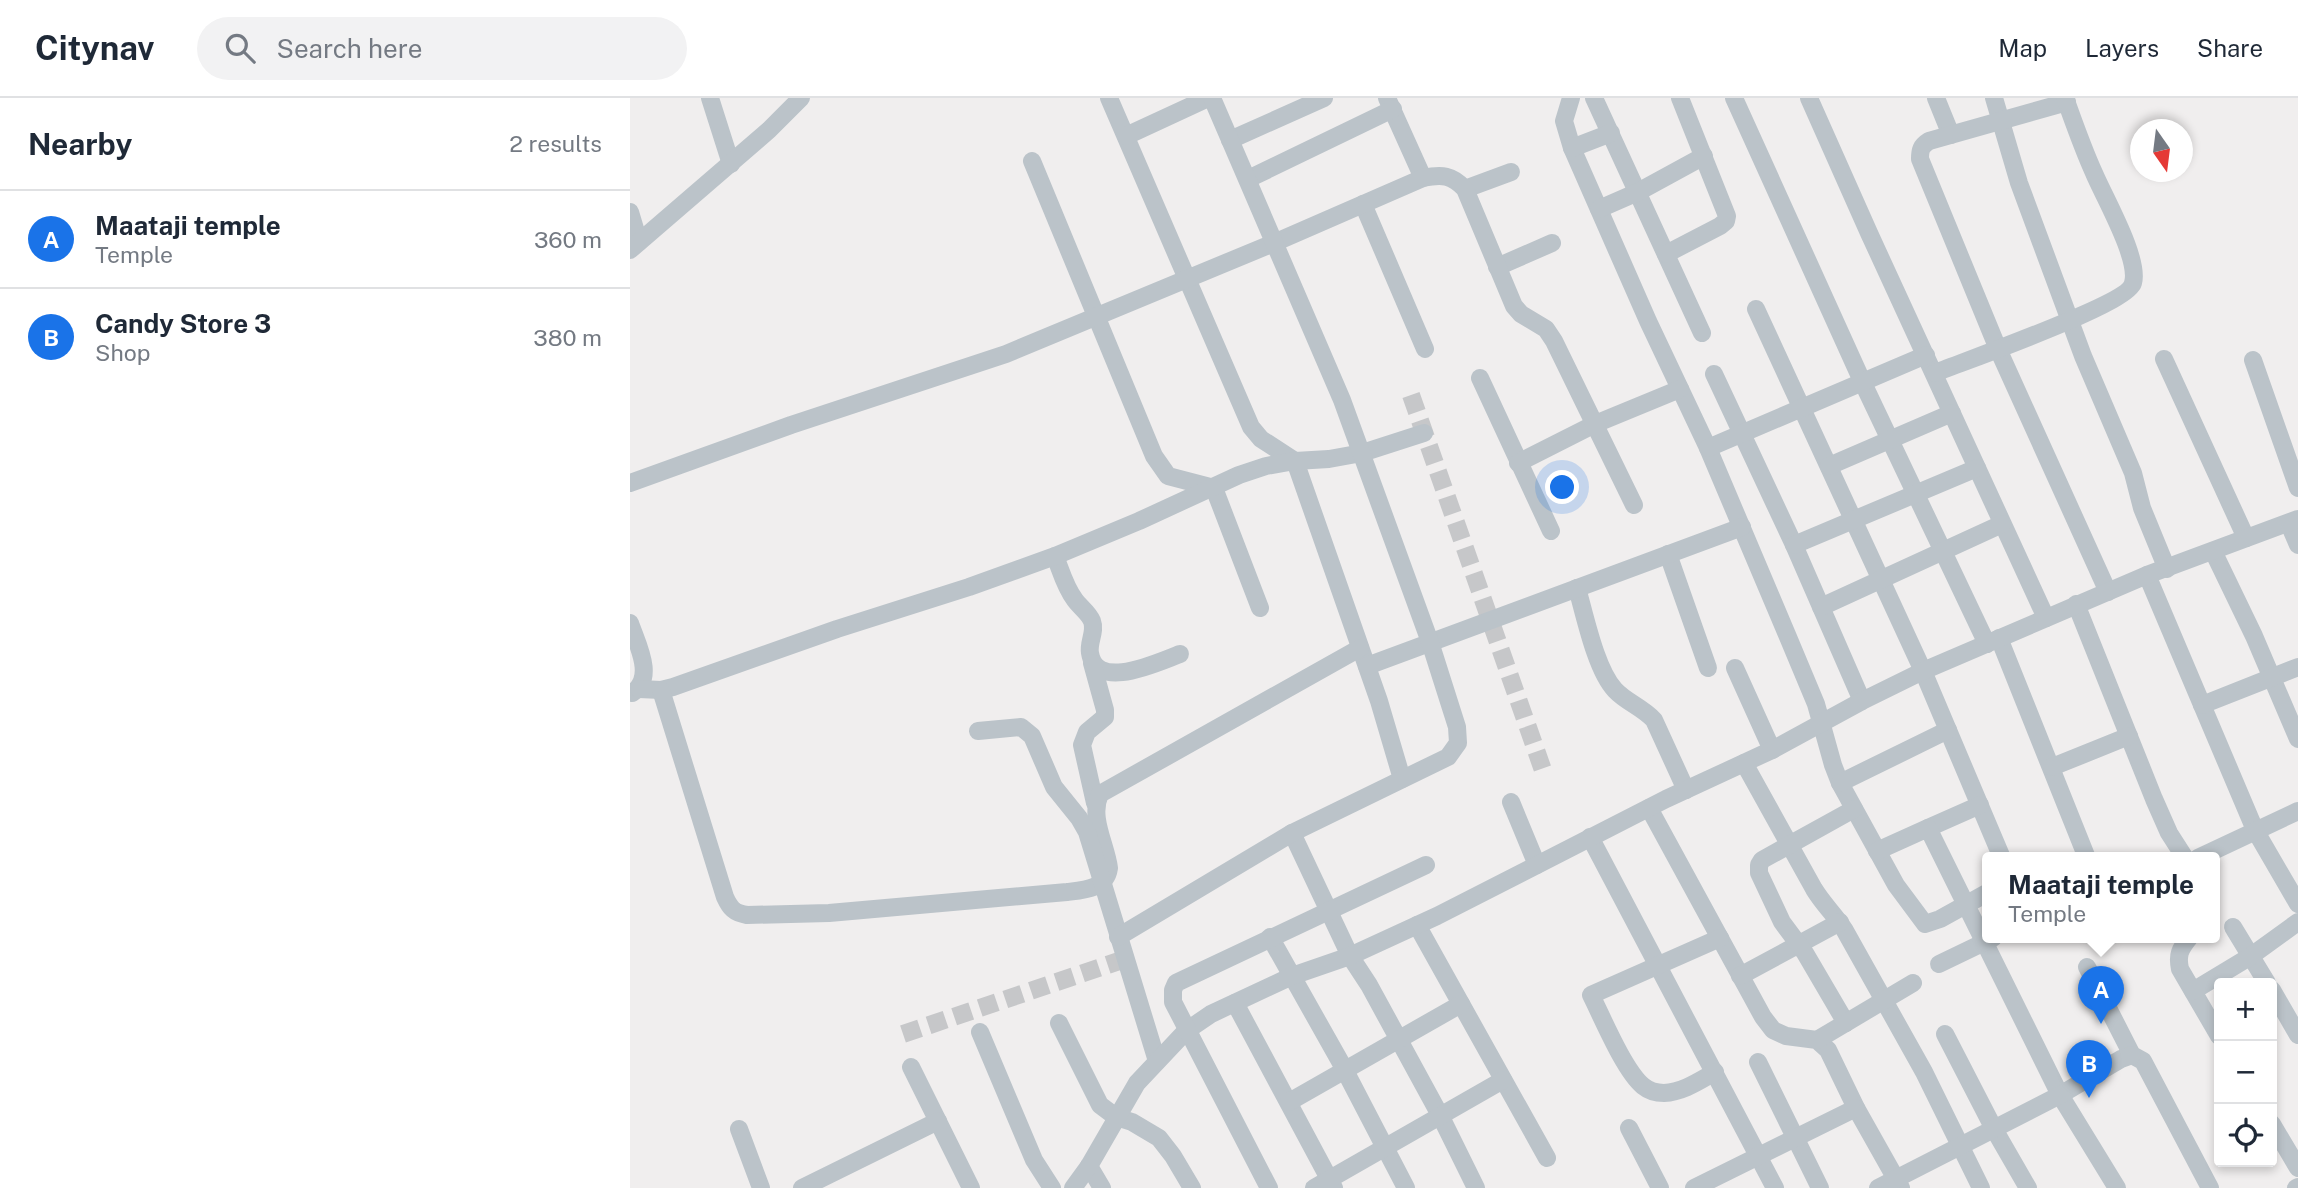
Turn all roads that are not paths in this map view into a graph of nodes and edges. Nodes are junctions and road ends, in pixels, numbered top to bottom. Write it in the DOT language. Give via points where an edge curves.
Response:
graph roads {
  1 [pos="710,98"];
  2 [pos="800,98"];
  3 [pos="1109,98"];
  4 [pos="1210,98"];
  5 [pos="1324,98"];
  6 [pos="1571,98"];
  7 [pos="1594,98"];
  8 [pos="1680,98"];
  9 [pos="1734,98"];
  10 [pos="1809,98"];
  11 [pos="1936,98"];
  12 [pos="1994,98"];
  13 [pos="2066,100"];
  14 [pos="1390,104"];
  15 [pos="1999,122"];
  16 [pos="1611,133"];
  17 [pos="1951,135"];
  18 [pos="1126,136"];
  19 [pos="1230,139"];
  20 [pos="1572,148"];
  21 [pos="1704,156"];
  22 [pos="1032,161"];
  23 [pos="731,164"];
  24 [pos="1511,172"];
  25 [pos="1423,178"];
  26 [pos="1248,179"];
  27 [pos="1465,189"];
  28 [pos="1638,192"];
  29 [pos="1363,204"];
  30 [pos="1599,209"];
  31 [pos="630,212"];
  32 [pos="1276,242"];
  33 [pos="1552,243"];
  34 [pos="634,246"];
  35 [pos="1666,254"];
  36 [pos="1497,267"];
  37 [pos="1187,279"];
  38 [pos="1756,309"];
  39 [pos="1097,317"];
  40 [pos="2070,320"];
  41 [pos="1702,333"];
  42 [pos="1425,349"];
  43 [pos="1998,349"];
  44 [pos="1926,355"];
  45 [pos="2164,359"];
  46 [pos="2253,360"];
  47 [pos="1935,373"];
  48 [pos="1714,374"];
  49 [pos="1480,378"];
  50 [pos="1862,381"];
  51 [pos="1680,389"];
  52 [pos="1800,409"];
  53 [pos="1952,413"];
  54 [pos="1595,424"];
  55 [pos="1424,433"];
  56 [pos="1740,434"];
  57 [pos="1890,440"];
  58 [pos="1708,448"];
  59 [pos="1362,453"];
  60 [pos="1295,461"];
  61 [pos="1518,463"];
  62 [pos="1829,466"];
  63 [pos="1977,468"];
  64 [pos="630,483"];
  65 [pos="1214,488"];
  66 [pos="2298,488"];
  67 [pos="1915,494"];
  68 [pos="1634,505"];
  69 [pos="1853,522"];
  70 [pos="2294,522"];
  71 [pos="2002,524"];
  72 [pos="1742,527"];
  73 [pos="1551,531"];
  74 [pos="2246,538"];
  75 [pos="1794,545"];
  76 [pos="2298,545"];
  77 [pos="1942,551"];
  78 [pos="2213,551"];
  79 [pos="1668,554"];
  80 [pos="1055,556"];
  81 [pos="2167,569"];
  82 [pos="2147,575"];
  83 [pos="1880,580"];
  84 [pos="1577,588"];
  85 [pos="2108,592"];
  86 [pos="2076,604"];
  87 [pos="1821,607"];
  88 [pos="1260,608"];
  89 [pos="2046,618"];
  90 [pos="630,623"];
  91 [pos="1993,641"];
  92 [pos="1430,642"];
  93 [pos="1360,648"];
  94 [pos="1180,654"];
  95 [pos="1093,663"];
  96 [pos="1367,666"];
  97 [pos="2298,667"];
  98 [pos="1708,668"];
  99 [pos="1735,668"];
  100 [pos="1923,671"];
  101 [pos="2271,678"];
  102 [pos="661,690"];
  103 [pos="635,692"];
  104 [pos="1862,701"];
  105 [pos="2202,705"];
  106 [pos="1822,722"];
  107 [pos="1948,730"];
  108 [pos="978,731"];
  109 [pos="2129,736"];
  110 [pos="2298,739"];
  111 [pos="1772,750"];
  112 [pos="1744,763"];
  113 [pos="2052,766"];
  114 [pos="1402,779"];
  115 [pos="1840,783"];
  116 [pos="1686,789"];
  117 [pos="1511,802"];
  118 [pos="1095,803"];
  119 [pos="1980,805"];
  120 [pos="1649,808"];
  121 [pos="1854,810"];
  122 [pos="2298,811"];
  123 [pos="1928,828"];
  124 [pos="2255,830"];
  125 [pos="1292,833"];
  126 [pos="1590,837"];
  127 [pos="1789,845"];
  128 [pos="1877,851"];
  129 [pos="2000,852"];
  130 [pos="2085,852"];
  131 [pos="2181,852"];
  132 [pos="2210,852"];
  133 [pos="1426,865"];
  134 [pos="1537,865"];
  135 [pos="1101,883"];
  136 [pos="1982,895"];
  137 [pos="1965,903"];
  138 [pos="2298,904"];
  139 [pos="1328,910"];
  140 [pos="1840,922"];
  141 [pos="2298,922"];
  142 [pos="1417,925"];
  143 [pos="2233,927"];
  144 [pos="1982,929"];
  145 [pos="1118,937"];
  146 [pos="1270,937"];
  147 [pos="1720,938"];
  148 [pos="1983,943"];
  149 [pos="1990,943"];
  150 [pos="2184,943"];
  151 [pos="1799,945"];
  152 [pos="1350,956"];
  153 [pos="2251,956"];
  154 [pos="1939,964"];
  155 [pos="1658,965"];
  156 [pos="2087,967"];
  157 [pos="1292,976"];
  158 [pos="1741,976"];
  159 [pos="2264,978"];
  160 [pos="1913,983"];
  161 [pos="2193,991"];
  162 [pos="2277,999"];
  163 [pos="1883,1000"];
  164 [pos="1235,1003"];
  165 [pos="1461,1004"];
  166 [pos="1059,1023"];
  167 [pos="1846,1023"];
  168 [pos="2214,1027"];
  169 [pos="1186,1031"];
  170 [pos="980,1032"];
  171 [pos="1945,1034"];
  172 [pos="2298,1035"];
  173 [pos="1398,1040"];
  174 [pos="1817,1040"];
  175 [pos="2132,1055"];
  176 [pos="1157,1061"];
  177 [pos="1758,1062"];
  178 [pos="911,1067"];
  179 [pos="1344,1070"];
  180 [pos="1715,1072"];
  181 [pos="1503,1080"];
  182 [pos="2060,1094"];
  183 [pos="1289,1102"];
  184 [pos="1856,1108"];
  185 [pos="1116,1117"];
  186 [pos="1441,1117"];
  187 [pos="938,1121"];
  188 [pos="1629,1128"];
  189 [pos="739,1129"];
  190 [pos="1994,1129"];
  191 [pos="2277,1132"];
  192 [pos="1795,1137"];
  193 [pos="1959,1147"];
  194 [pos="1385,1149"];
  195 [pos="1759,1156"];
  196 [pos="1547,1158"];
  197 [pos="1089,1166"];
  198 [pos="2298,1168"];
  199 [pos="1899,1184"];
  200 [pos="1325,1185"];
  201 [pos="761,1188"];
  202 [pos="802,1188"];
  203 [pos="971,1188"];
  204 [pos="1052,1188"];
  205 [pos="1073,1188"];
  206 [pos="1102,1188"];
  207 [pos="1192,1188"];
  208 [pos="1269,1188"];
  209 [pos="1406,1188"];
  210 [pos="1476,1188"];
  211 [pos="1660,1188"];
  212 [pos="1694,1188"];
  213 [pos="1775,1188"];
  214 [pos="1821,1188"];
  215 [pos="1878,1188"];
  216 [pos="1981,1188"];
  217 [pos="2028,1188"];
  218 [pos="2117,1188"];
  219 [pos="2210,1188"];
  1 -- 23 [label="street"];
  2 -- 23 [label="street"];
  3 -- 18 [label="street"];
  4 -- 18 [label="street"];
  4 -- 19 [label="street"];
  5 -- 19 [label="street"];
  6 -- 20 [label="street" via="1564,121"];
  7 -- 16 [label="street"];
  8 -- 21 [label="street"];
  9 -- 50 [label="street"];
  10 -- 44 [label="street"];
  11 -- 17 [label="street"];
  12 -- 15 [label="street"];
  13 -- 15 [label="street"];
  13 -- 40 [label="street" via="2126,243 2133,273 2129,292"];
  14 -- 25 [label="street"];
  14 -- 26 [label="street"];
  15 -- 17 [label="street"];
  15 -- 40 [label="street"];
  16 -- 20 [label="street"];
  16 -- 28 [label="street"];
  17 -- 43 [label="street" via="1923,145 1920,159"];
  18 -- 37 [label="street"];
  19 -- 26 [label="street"];
  20 -- 30 [label="street"];
  21 -- 28 [label="street"];
  21 -- 35 [label="street" via="1726,209 1726,221"];
  22 -- 39 [label="street"];
  23 -- 34 [label="street"];
  24 -- 27 [label="street"];
  25 -- 27 [label="street" via="1449,176"];
  25 -- 29 [label="street"];
  26 -- 32 [label="street"];
  27 -- 36 [label="street"];
  28 -- 30 [label="street"];
  28 -- 35 [label="street"];
  29 -- 32 [label="street"];
  29 -- 42 [label="street"];
  30 -- 51 [label="street"];
  31 -- 34 [label="street"];
  32 -- 37 [label="street"];
  32 -- 59 [label="street"];
  33 -- 36 [label="street"];
  35 -- 41 [label="street"];
  36 -- 54 [label="street" via="1514,306 1546,329 1554,341"];
  37 -- 39 [label="street"];
  37 -- 60 [label="street" via="1251,427"];
  38 -- 52 [label="street"];
  39 -- 64 [label="street" via="1006,354"];
  39 -- 65 [label="street" via="1162,469 1168,477"];
  40 -- 43 [label="street"];
  40 -- 81 [label="street"];
  43 -- 47 [label="street"];
  43 -- 85 [label="street"];
  44 -- 47 [label="street"];
  44 -- 50 [label="street"];
  45 -- 74 [label="street"];
  46 -- 66 [label="street"];
  47 -- 53 [label="street"];
  48 -- 56 [label="street"];
  49 -- 61 [label="street"];
  50 -- 52 [label="street"];
  50 -- 57 [label="street"];
  51 -- 54 [label="street"];
  51 -- 58 [label="street"];
  52 -- 56 [label="street"];
  52 -- 62 [label="street"];
  53 -- 57 [label="street"];
  53 -- 63 [label="street"];
  54 -- 61 [label="street"];
  54 -- 68 [label="street"];
  55 -- 59 [label="street"];
  56 -- 58 [label="street"];
  56 -- 75 [label="street"];
  57 -- 62 [label="street"];
  57 -- 67 [label="street"];
  58 -- 72 [label="street"];
  59 -- 60 [label="street"];
  59 -- 92 [label="street"];
  60 -- 65 [label="street" via="1239,475"];
  60 -- 93 [label="street"];
  61 -- 73 [label="street"];
  62 -- 69 [label="street"];
  63 -- 67 [label="street"];
  63 -- 71 [label="street"];
  65 -- 80 [label="street"];
  65 -- 88 [label="street"];
  67 -- 69 [label="street"];
  67 -- 77 [label="street"];
  69 -- 75 [label="street"];
  69 -- 83 [label="street"];
  70 -- 74 [label="street"];
  70 -- 76 [label="street"];
  71 -- 77 [label="street"];
  71 -- 89 [label="street"];
  72 -- 79 [label="street"];
  72 -- 106 [label="street"];
  74 -- 78 [label="street"];
  75 -- 87 [label="street"];
  77 -- 83 [label="street"];
  77 -- 91 [label="street"];
  78 -- 81 [label="street"];
  78 -- 101 [label="street"];
  79 -- 84 [label="street"];
  79 -- 98 [label="street"];
  80 -- 95 [label="street" via="1073,598 1094,624 1089,646"];
  80 -- 102 [label="street"];
  81 -- 82 [label="street"];
  82 -- 85 [label="street"];
  82 -- 105 [label="street"];
  83 -- 87 [label="street"];
  83 -- 100 [label="street"];
  84 -- 92 [label="street"];
  84 -- 116 [label="street" via="1608,681 1654,720"];
  85 -- 86 [label="street"];
  86 -- 89 [label="street"];
  86 -- 109 [label="street"];
  87 -- 104 [label="street"];
  89 -- 91 [label="street"];
  90 -- 103 [label="street" via="644,674"];
  91 -- 100 [label="street"];
  91 -- 113 [label="street"];
  92 -- 96 [label="street"];
  92 -- 114 [label="street" via="1458,743 1448,757"];
  93 -- 96 [label="street"];
  93 -- 118 [label="street" via="1100,794"];
  94 -- 95 [label="street" via="1123,673 1106,672"];
  95 -- 118 [label="street" via="1105,717 1087,732 1082,745"];
  96 -- 114 [label="street"];
  97 -- 101 [label="street"];
  99 -- 111 [label="street"];
  100 -- 104 [label="street"];
  100 -- 107 [label="street"];
  101 -- 105 [label="street"];
  101 -- 110 [label="street"];
  102 -- 103 [label="street"];
  102 -- 135 [label="street" via="725,897 737,914 907,907 1067,892"];
  104 -- 106 [label="street"];
  105 -- 124 [label="street"];
  106 -- 111 [label="street"];
  106 -- 115 [label="street"];
  107 -- 115 [label="street"];
  107 -- 119 [label="street"];
  108 -- 135 [label="street" via="1021,727 1031,736 1054,788 1087,832"];
  109 -- 113 [label="street"];
  109 -- 131 [label="street"];
  111 -- 112 [label="street"];
  112 -- 116 [label="street"];
  112 -- 127 [label="street"];
  113 -- 130 [label="street"];
  114 -- 125 [label="street"];
  115 -- 121 [label="street"];
  116 -- 120 [label="street"];
  117 -- 134 [label="street"];
  118 -- 135 [label="street" via="1109,868"];
  119 -- 123 [label="street"];
  119 -- 129 [label="street"];
  120 -- 126 [label="street"];
  120 -- 147 [label="street"];
  121 -- 127 [label="street"];
  121 -- 128 [label="street"];
  122 -- 124 [label="street"];
  123 -- 128 [label="street"];
  123 -- 137 [label="street"];
  124 -- 132 [label="street"];
  124 -- 138 [label="street"];
  125 -- 139 [label="street"];
  125 -- 145 [label="street"];
  126 -- 134 [label="street"];
  126 -- 155 [label="street"];
  127 -- 140 [label="street" via="1823,904"];
  127 -- 151 [label="street" via="1762,860 1759,873 1782,922"];
  128 -- 137 [label="street" via="1925,924"];
  133 -- 139 [label="street"];
  134 -- 142 [label="street"];
  135 -- 145 [label="street"];
  136 -- 137 [label="street"];
  137 -- 144 [label="street"];
  139 -- 146 [label="street"];
  139 -- 152 [label="street"];
  140 -- 151 [label="street"];
  140 -- 163 [label="street"];
  141 -- 153 [label="street"];
  142 -- 152 [label="street"];
  142 -- 165 [label="street"];
  143 -- 153 [label="street"];
  145 -- 176 [label="street"];
  146 -- 157 [label="street"];
  146 -- 169 [label="street" via="1176,983 1173,1002"];
  147 -- 155 [label="street"];
  147 -- 158 [label="street"];
  148 -- 154 [label="street"];
  149 -- 182 [label="street"];
  150 -- 161 [label="street" via="2177,958"];
  151 -- 158 [label="street"];
  151 -- 167 [label="street"];
  152 -- 157 [label="street"];
  152 -- 173 [label="street"];
  153 -- 159 [label="street"];
  153 -- 161 [label="street"];
  155 -- 180 [label="street"];
  155 -- 180 [label="street" via="1591,995 1631,1070 1650,1091 1679,1090"];
  156 -- 175 [label="street"];
  157 -- 164 [label="street"];
  157 -- 179 [label="street"];
  158 -- 174 [label="street" via="1773,1030"];
  160 -- 163 [label="street"];
  161 -- 168 [label="street"];
  162 -- 172 [label="street"];
  163 -- 167 [label="street"];
  163 -- 193 [label="street"];
  164 -- 169 [label="street"];
  164 -- 183 [label="street"];
  165 -- 173 [label="street"];
  165 -- 181 [label="street"];
  166 -- 185 [label="street" via="1100,1105"];
  167 -- 174 [label="street"];
  169 -- 176 [label="street"];
  169 -- 208 [label="street"];
  170 -- 204 [label="street" via="1034,1160"];
  171 -- 190 [label="street"];
  173 -- 179 [label="street"];
  173 -- 186 [label="street"];
  174 -- 184 [label="street" via="1829,1051"];
  175 -- 182 [label="street"];
  175 -- 219 [label="street" via="2143,1061"];
  176 -- 185 [label="street"];
  177 -- 192 [label="street"];
  178 -- 187 [label="street"];
  179 -- 183 [label="street"];
  179 -- 194 [label="street"];
  180 -- 195 [label="street"];
  181 -- 186 [label="street"];
  181 -- 196 [label="street"];
  182 -- 190 [label="street"];
  182 -- 218 [label="street"];
  183 -- 200 [label="street"];
  184 -- 192 [label="street"];
  184 -- 199 [label="street"];
  185 -- 197 [label="street"];
  185 -- 207 [label="street" via="1159,1138"];
  186 -- 194 [label="street"];
  186 -- 210 [label="street"];
  187 -- 202 [label="street"];
  187 -- 203 [label="street"];
  188 -- 211 [label="street"];
  189 -- 201 [label="street"];
  190 -- 193 [label="street"];
  190 -- 217 [label="street"];
  191 -- 198 [label="street"];
  192 -- 195 [label="street"];
  192 -- 214 [label="street"];
  193 -- 199 [label="street"];
  193 -- 216 [label="street"];
  194 -- 200 [label="street"];
  194 -- 209 [label="street"];
  195 -- 212 [label="street"];
  195 -- 213 [label="street"];
  197 -- 205 [label="street"];
  197 -- 206 [label="street"];
  199 -- 215 [label="street"];
}
